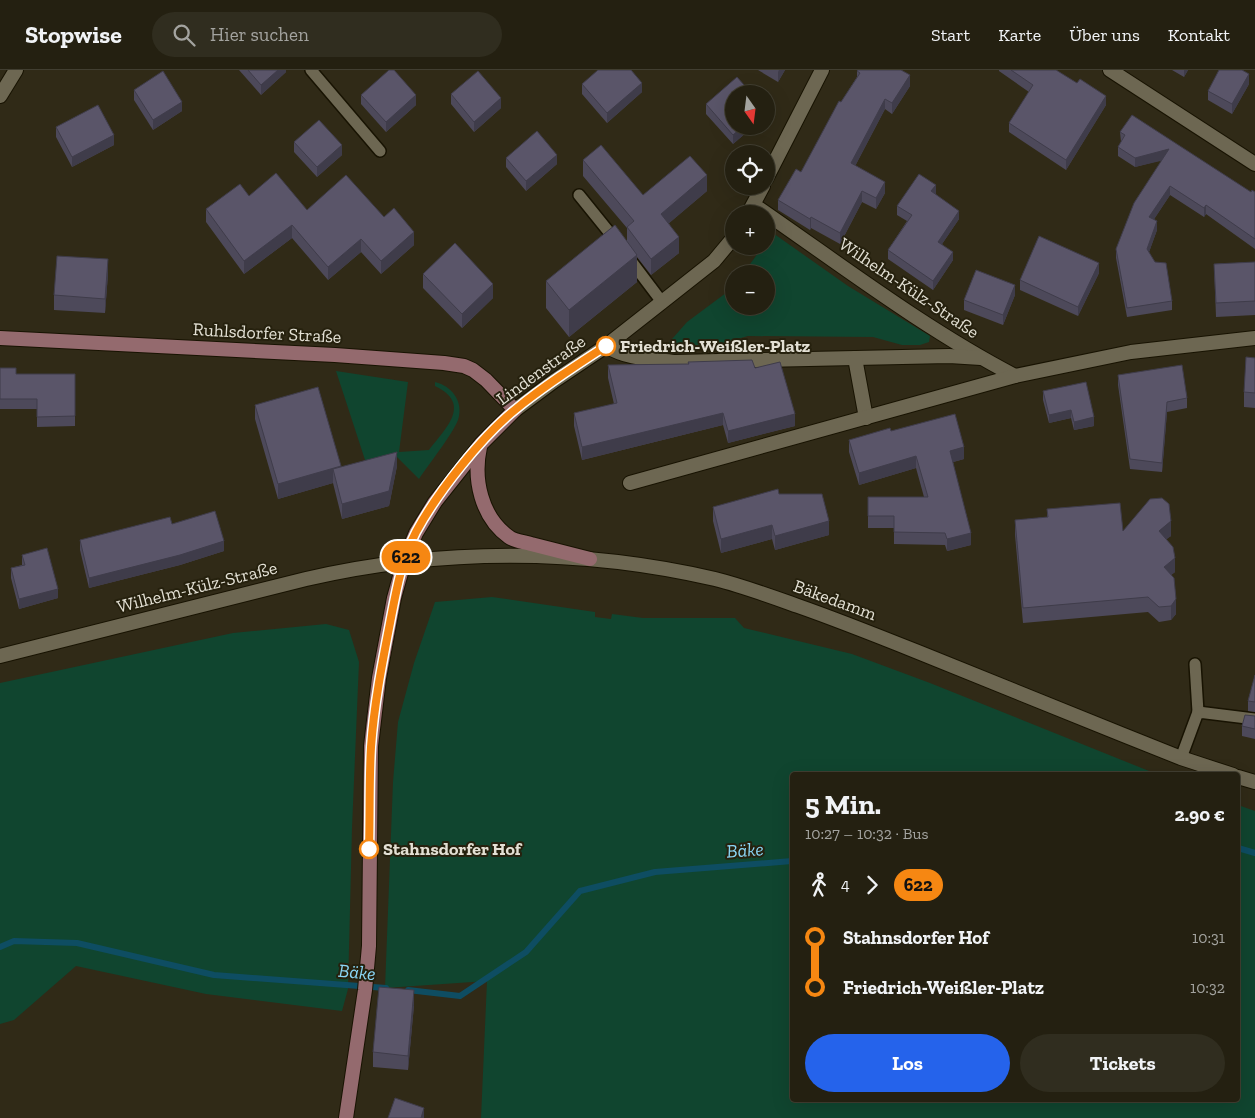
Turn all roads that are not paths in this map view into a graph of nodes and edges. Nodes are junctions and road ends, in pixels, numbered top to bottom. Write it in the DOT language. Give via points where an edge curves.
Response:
graph roads {
  1 [pos="16,70"];
  2 [pos="311,70"];
  3 [pos="822,70"];
  4 [pos="1110,70"];
  5 [pos="0,96"];
  6 [pos="380,151"];
  7 [pos="775,161"];
  8 [pos="1255,164"];
  9 [pos="579,196"];
  10 [pos="775,225"];
  11 [pos="725,248"];
  12 [pos="662,302"];
  13 [pos="0,338"];
  14 [pos="1255,338"];
  15 [pos="606,346"];
  16 [pos="855,358"];
  17 [pos="981,358"];
  18 [pos="1016,376"];
  19 [pos="515,410"];
  20 [pos="866,418"];
  21 [pos="481,444"];
  22 [pos="630,483"];
  23 [pos="590,559"];
  24 [pos="404,562"];
  25 [pos="0,656"];
  26 [pos="1195,664"];
  27 [pos="1198,712"];
  28 [pos="1255,719"];
  29 [pos="1181,758"];
  30 [pos="1224,772"];
  31 [pos="1240,778"];
  32 [pos="1255,782"];
  33 [pos="346,1118"];
  1 -- 5 [label="street"];
  2 -- 6 [label="lane"];
  3 -- 7 [label="street"];
  4 -- 8 [label="street"];
  9 -- 12 [label="lane"];
  10 -- 17 [label="street, Wilhelm-Külz-Straße"];
  11 -- 12 [label="street, Lindenstraße" via="714,261"];
  12 -- 15 [label="street, Lindenstraße"];
  13 -- 19 [label="main road, Ruhlsdorfer Straße" via="444,363 473,370"];
  14 -- 18 [label="street" via="1131,352"];
  15 -- 16 [label="street, Wilhelm-Külz-Straße" via="630,357 674,362"];
  15 -- 19 [label="street, Lindenstraße"];
  16 -- 17 [label="street, Wilhelm-Külz-Straße"];
  16 -- 20 [label="street"];
  17 -- 18 [label="street"];
  18 -- 20 [label="street"];
  19 -- 21 [label="main road, Lindenstraße"];
  20 -- 22 [label="street"];
  21 -- 23 [label="main road" via="477,468 480,493 494,523 510,538"];
  21 -- 24 [label="main road, Lindenstraße" via="435,502 416,533"];
  23 -- 24 [label="street, Bäkedamm" via="476,556"];
  23 -- 29 [label="street, Bäkedamm" via="682,572 755,591 853,625"];
  24 -- 25 [label="street, Wilhelm-Külz-Straße" via="315,577"];
  24 -- 33 [label="main road, Lindenstraße" via="379,678 371,746 369,946"];
  26 -- 27 [label="lane"];
  27 -- 28 [label="lane"];
  27 -- 29 [label="lane"];
  29 -- 30 [label="street, Bäkedamm"];
  31 -- 32 [label="street"];
}
